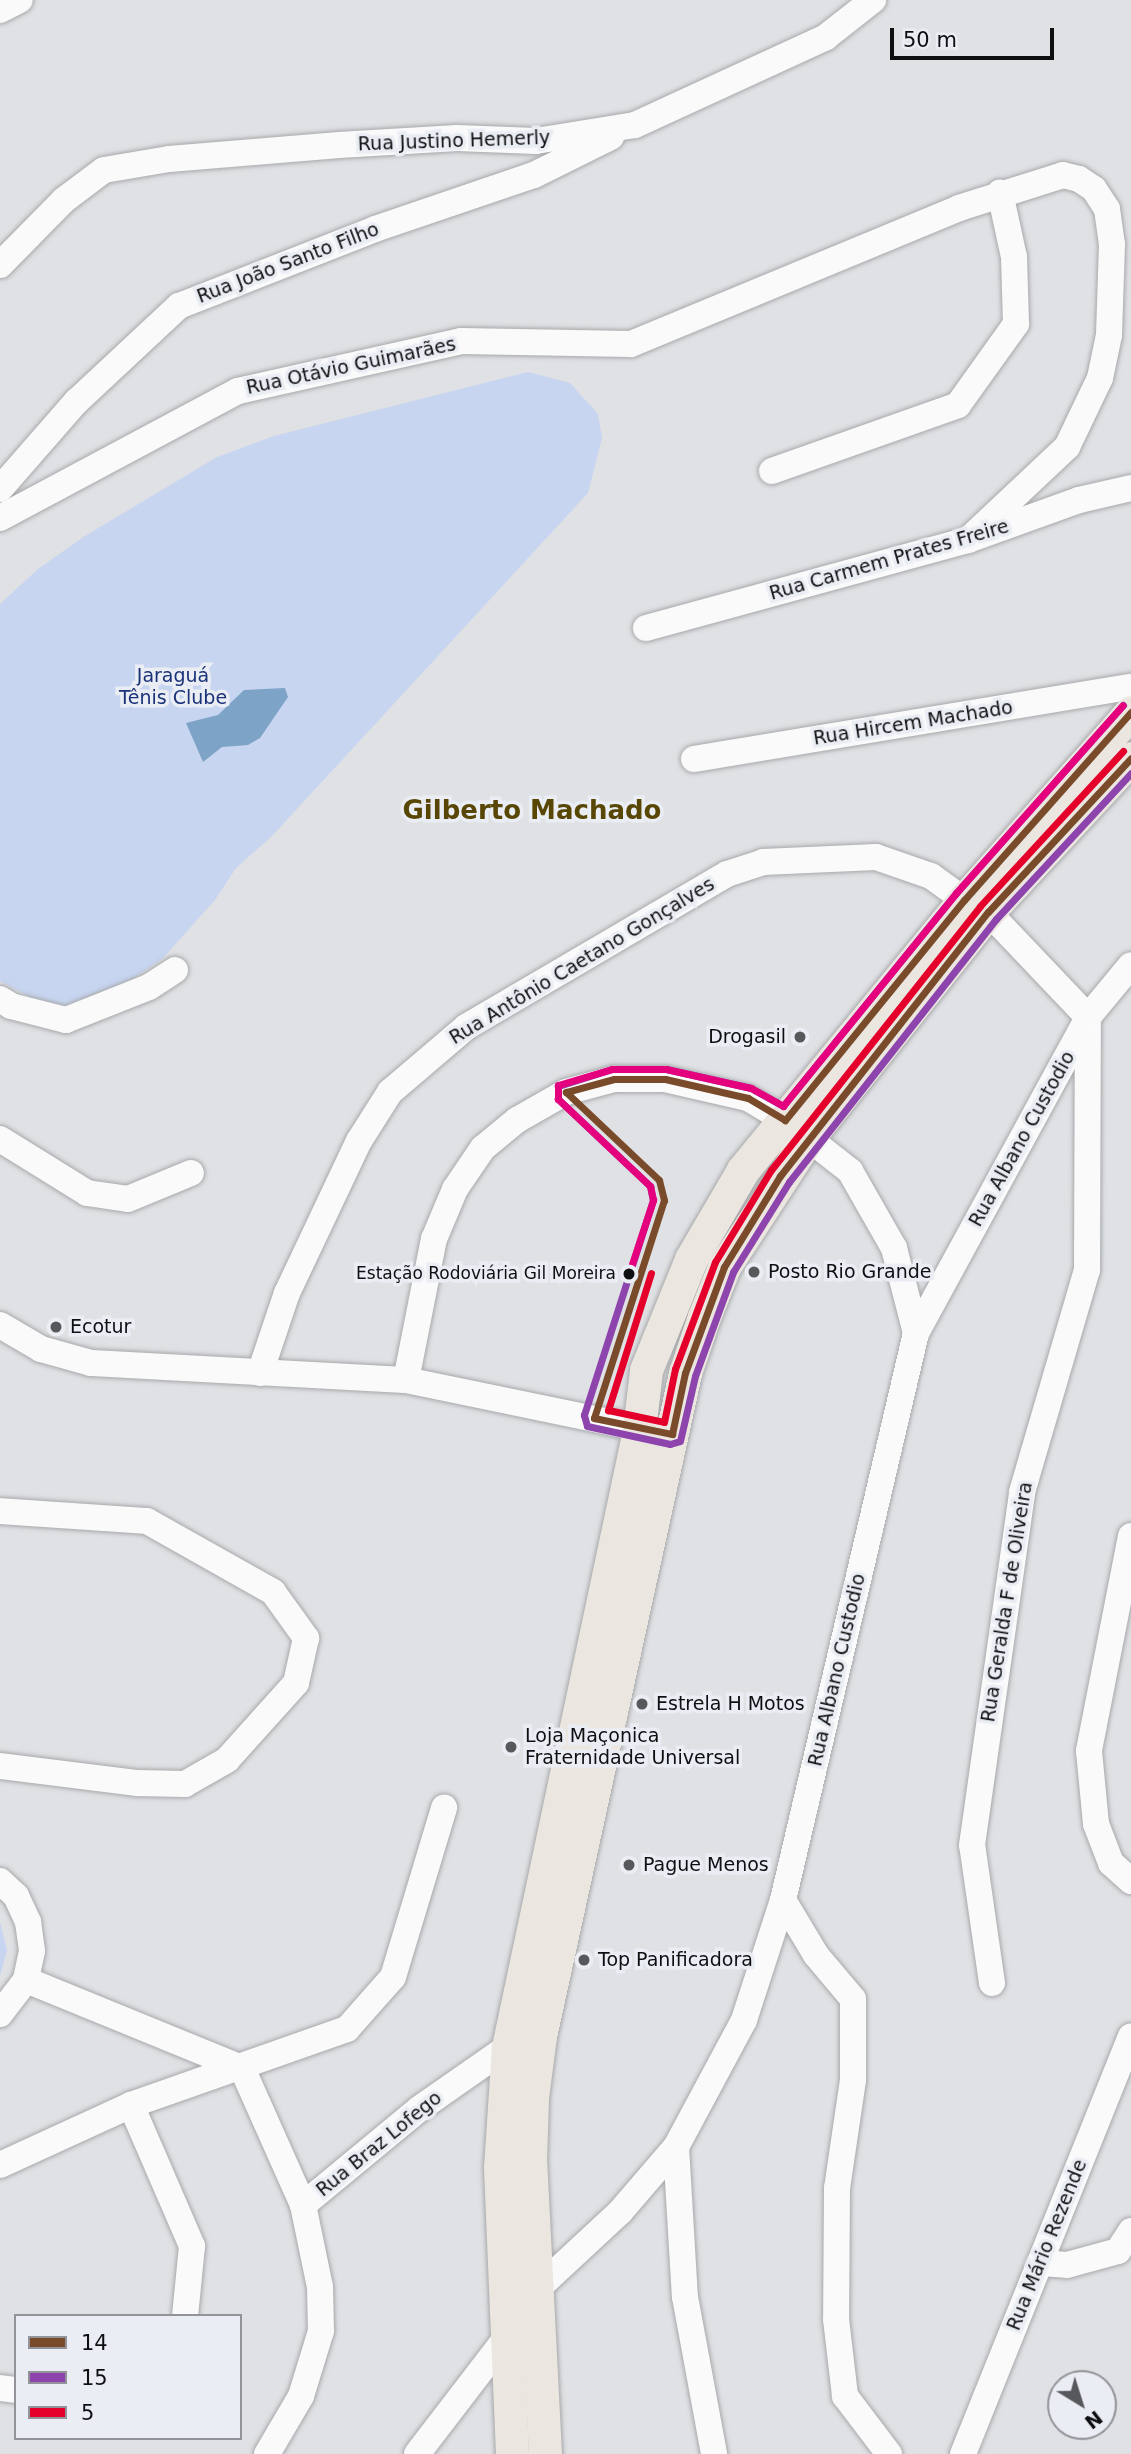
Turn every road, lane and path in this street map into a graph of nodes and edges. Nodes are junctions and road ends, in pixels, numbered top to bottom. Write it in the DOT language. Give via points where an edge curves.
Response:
graph roads {
  1 [pos="20,0"];
  2 [pos="873,0"];
  3 [pos="0,10"];
  4 [pos="635,125"];
  5 [pos="1000,193"];
  6 [pos="0,265"];
  7 [pos="772,471"];
  8 [pos="1131,488"];
  9 [pos="0,489"];
  10 [pos="0,518"];
  11 [pos="968,540"];
  12 [pos="646,628"];
  13 [pos="1131,687"];
  14 [pos="1131,712"];
  15 [pos="1131,758"];
  16 [pos="694,760"];
  17 [pos="976,906"];
  18 [pos="1131,965"];
  19 [pos="175,970"];
  20 [pos="0,999"];
  21 [pos="1088,1017"];
  22 [pos="796,1129"];
  23 [pos="0,1139"];
  24 [pos="191,1173"];
  25 [pos="0,1325"];
  26 [pos="916,1333"];
  27 [pos="260,1373"];
  28 [pos="406,1380"];
  29 [pos="639,1430"];
  30 [pos="672,1434"];
  31 [pos="0,1511"];
  32 [pos="1131,1536"];
  33 [pos="0,1766"];
  34 [pos="444,1808"];
  35 [pos="0,1881"];
  36 [pos="1131,1881"];
  37 [pos="783,1900"];
  38 [pos="26,1979"];
  39 [pos="992,1983"];
  40 [pos="0,2014"];
  41 [pos="1131,2037"];
  42 [pos="508,2047"];
  43 [pos="242,2068"];
  44 [pos="131,2105"];
  45 [pos="676,2147"];
  46 [pos="0,2165"];
  47 [pos="303,2205"];
  48 [pos="1131,2231"];
  49 [pos="1040,2263"];
  50 [pos="536,2290"];
  51 [pos="185,2314"];
  52 [pos="506,2338"];
  53 [pos="267,2454"];
  54 [pos="417,2454"];
  55 [pos="512,2454"];
  56 [pos="545,2454"];
  57 [pos="714,2454"];
  58 [pos="889,2454"];
  59 [pos="963,2454"];
  1 -- 3 [label="street"];
  2 -- 4 [label="street, Rua Justino Hemerly" via="826,37"];
  4 -- 6 [label="street, Rua Justino Hemerly" via="536,141 457,138 339,145 169,159 104,170 64,200"];
  4 -- 9 [label="street, Rua João Santo Filho" via="534,175 374,229 179,306 76,402"];
  5 -- 7 [label="street" via="1014,257 1016,324 958,405"];
  5 -- 10 [label="street, Rua Otávio Guimarães" via="631,344 461,341 238,391"];
  5 -- 11 [label="street, Rua Otávio Guimarães" via="1063,175 1094,189 1107,209 1112,244 1110,323 1100,378 1067,447"];
  8 -- 11 [label="street, Rua Carmem Prates Freire" via="1079,500"];
  11 -- 12 [label="street, Rua Carmem Prates Freire"];
  13 -- 16 [label="street, Rua Hircem Machado"];
  14 -- 17 [label="main road"];
  15 -- 17 [label="main road"];
  17 -- 21 [label="street, Rua Antônio Caetano Gonçalves"];
  17 -- 22 [label="main road"];
  17 -- 27 [label="street, Rua Antônio Caetano Gonçalves" via="930,876 876,857 763,862 727,874 466,1027 390,1092 369,1124 288,1293"];
  18 -- 21 [label="street, Rua Albano Custodio"];
  19 -- 20 [label="street" via="149,987 66,1020"];
  21 -- 26 [label="street, Rua Albano Custodio"];
  21 -- 39 [label="street, Rua Geralda F de Oliveira" via="1087,1270 1022,1492 972,1845"];
  22 -- 26 [label="street" via="850,1171 894,1248"];
  22 -- 28 [label="street" via="748,1098 665,1079 614,1079 566,1092 517,1119 483,1149 455,1189 434,1239"];
  22 -- 29 [label="main road" via="743,1170 691,1259 646,1370"];
  22 -- 30 [label="main road" via="724,1267 685,1373"];
  23 -- 24 [label="street" via="87,1193 128,1199"];
  25 -- 27 [label="street" via="41,1349 92,1363"];
  26 -- 37 [label="street, Rua Albano Custodio"];
  27 -- 28 [label="street"];
  28 -- 29 [label="street"];
  29 -- 30 [label="street"];
  29 -- 42 [label="main road"];
  30 -- 50 [label="main road" via="540,2036 531,2097"];
  31 -- 33 [label="street" via="147,1521 273,1592 306,1638 296,1683 227,1760 185,1784 137,1783"];
  32 -- 36 [label="street" via="1089,1751 1096,1824 1111,1863"];
  34 -- 43 [label="street" via="393,1977 347,2029"];
  35 -- 38 [label="street" via="16,1896 29,1922 32,1951"];
  37 -- 45 [label="street, Rua Albano Custodio" via="744,2020"];
  37 -- 58 [label="street" via="816,1955 853,1999 853,2080 837,2188 836,2319 845,2396"];
  38 -- 40 [label="street"];
  38 -- 43 [label="street"];
  41 -- 49 [label="street, Rua Mário Rezende"];
  42 -- 47 [label="street, Rua Braz Lofego" via="419,2109"];
  42 -- 52 [label="main road" via="500,2167"];
  43 -- 44 [label="street"];
  43 -- 47 [label="street, Rua Braz Lofego"];
  44 -- 46 [label="street"];
  44 -- 51 [label="street" via="192,2246"];
  45 -- 50 [label="street, Rua Albano Custodio" via="620,2212"];
  45 -- 57 [label="street" via="685,2297"];
  47 -- 53 [label="street" via="320,2287 321,2331 301,2396"];
  48 -- 49 [label="street" via="1118,2251 1067,2265"];
  49 -- 59 [label="street, Rua Mário Rezende"];
  50 -- 56 [label="main road"];
  52 -- 54 [label="street"];
  52 -- 55 [label="main road"];
}
